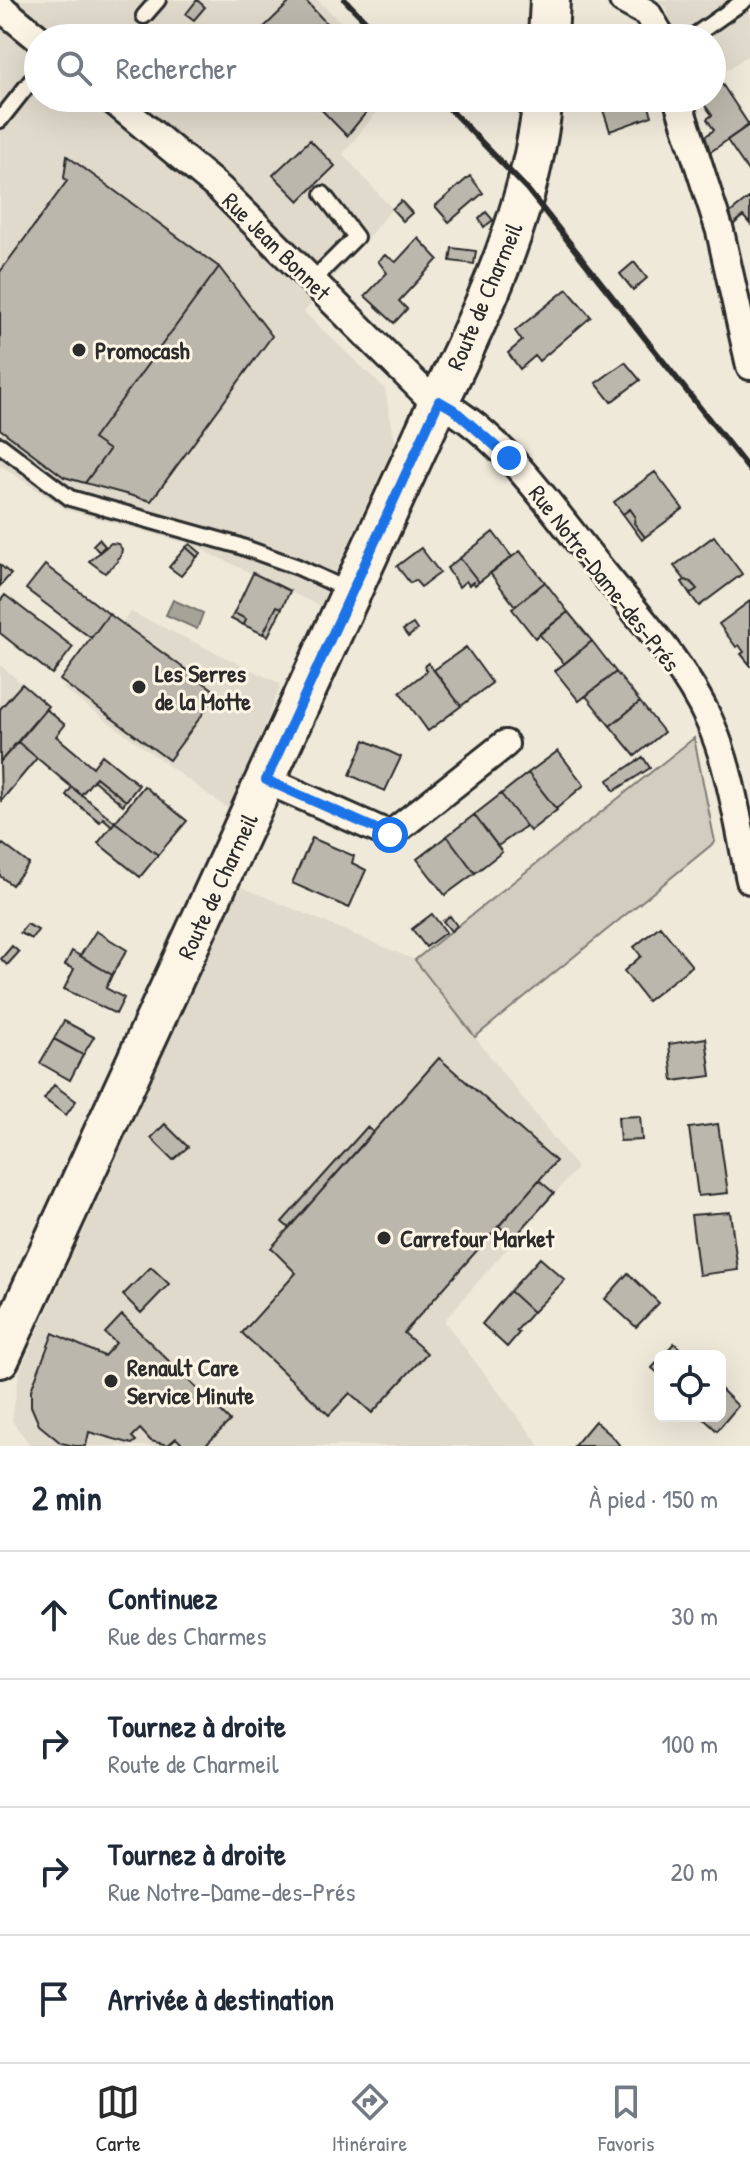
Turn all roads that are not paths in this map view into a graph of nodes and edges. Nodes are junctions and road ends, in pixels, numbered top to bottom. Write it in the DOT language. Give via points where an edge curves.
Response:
graph roads {
  1 [pos="158,0"];
  2 [pos="550,0"];
  3 [pos="623,0"];
  4 [pos="745,0"];
  5 [pos="650,6"];
  6 [pos="0,7"];
  7 [pos="144,16"];
  8 [pos="549,24"];
  9 [pos="711,24"];
  10 [pos="24,27"];
  11 [pos="24,90"];
  12 [pos="127,112"];
  13 [pos="541,112"];
  14 [pos="682,112"];
  15 [pos="0,120"];
  16 [pos="323,194"];
  17 [pos="312,281"];
  18 [pos="750,366"];
  19 [pos="439,401"];
  20 [pos="0,445"];
  21 [pos="351,591"];
  22 [pos="505,744"];
  23 [pos="266,780"];
  24 [pos="750,880"];
  25 [pos="0,1358"];
  1 -- 7 [label="lane"];
  2 -- 8 [label="main road"];
  3 -- 5 [label="street"];
  4 -- 9 [label="lane"];
  6 -- 10 [label="street"];
  11 -- 15 [label="lane"];
  12 -- 17 [label="street, Rue Jean Bonnet" via="220,189"];
  13 -- 19 [label="main road, Route de Charmeil" via="513,233"];
  14 -- 18 [label="street" via="720,231"];
  16 -- 17 [label="lane" via="356,237"];
  17 -- 19 [label="street, Rue Jean Bonnet"];
  19 -- 21 [label="main road, Route de Charmeil"];
  19 -- 24 [label="street, Rue Notre-Dame-des-Prés" via="509,458 672,657 709,720"];
  20 -- 21 [label="lane" via="70,498 237,545"];
  21 -- 23 [label="main road, Route de Charmeil"];
  22 -- 23 [label="street" via="390,835"];
  23 -- 25 [label="main road, Route de Charmeil"];
}
